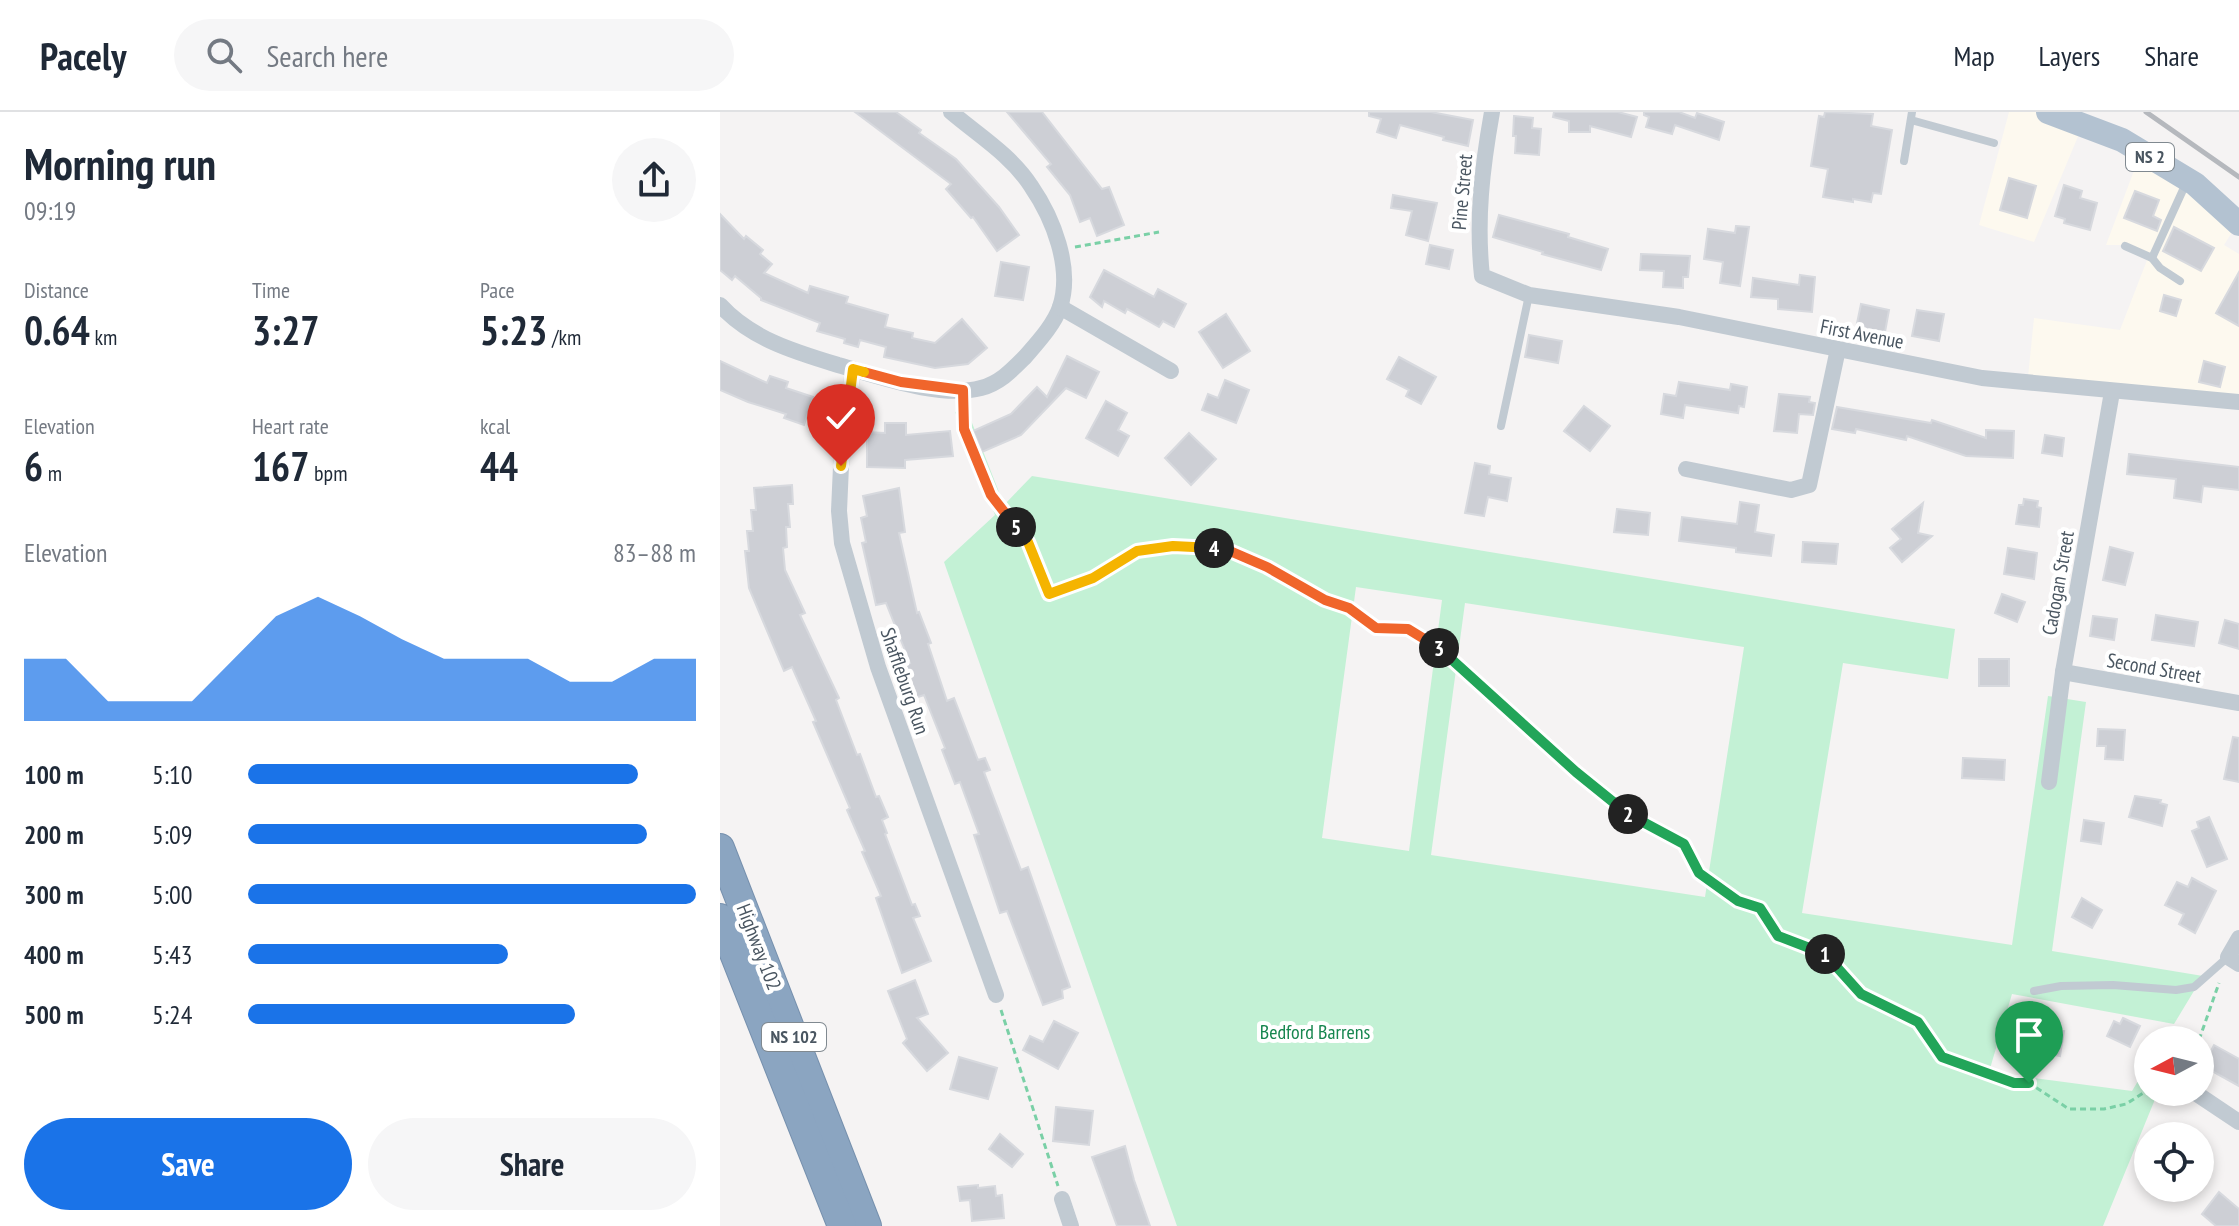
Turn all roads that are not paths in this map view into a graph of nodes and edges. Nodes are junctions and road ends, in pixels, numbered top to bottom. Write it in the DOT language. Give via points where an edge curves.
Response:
graph roads {
  1 [pos="951,112"];
  2 [pos="1492,112"];
  3 [pos="2048,112"];
  4 [pos="1911,116"];
  5 [pos="1994,143"];
  6 [pos="1904,161"];
  7 [pos="2187,180"];
  8 [pos="2239,224"];
  9 [pos="2125,246"];
  10 [pos="2152,258"];
  11 [pos="1482,276"];
  12 [pos="2180,281"];
  13 [pos="1529,295"];
  14 [pos="720,305"];
  15 [pos="1060,307"];
  16 [pos="1838,349"];
  17 [pos="853,369"];
  18 [pos="1171,371"];
  19 [pos="2112,392"];
  20 [pos="2239,402"];
  21 [pos="1501,426"];
  22 [pos="1686,469"];
  23 [pos="2063,672"];
  24 [pos="2239,703"];
  25 [pos="2049,782"];
  26 [pos="720,848"];
  27 [pos="720,918"];
  28 [pos="2239,938"];
  29 [pos="2234,960"];
  30 [pos="2034,991"];
  31 [pos="996,995"];
  32 [pos="2214,1105"];
  33 [pos="2239,1122"];
  34 [pos="1062,1199"];
  35 [pos="842,1226"];
  36 [pos="867,1226"];
  37 [pos="1071,1226"];
  1 -- 15 [label="street" via="1030,183 1059,250"];
  2 -- 11 [label="street, Pine Street" via="1480,177 1477,234"];
  3 -- 7 [label="main road, NS 2" via="2122,140"];
  4 -- 5 [label="lane"];
  4 -- 6 [label="lane"];
  7 -- 8 [label="main road, NS 2"];
  7 -- 10 [label="lane"];
  9 -- 10 [label="lane"];
  10 -- 12 [label="lane"];
  11 -- 13 [label="street, First Avenue"];
  13 -- 16 [label="street, First Avenue" via="1679,317"];
  13 -- 21 [label="lane"];
  14 -- 17 [label="street" via="766,339"];
  15 -- 17 [label="street" via="1036,345 1004,378 982,388 901,382"];
  15 -- 18 [label="street"];
  16 -- 19 [label="street, First Avenue" via="1982,378"];
  16 -- 22 [label="street" via="1809,485 1791,490"];
  17 -- 31 [label="street, Shaffleburg Run" via="841,466 842,543 878,667"];
  19 -- 20 [label="street, First Avenue"];
  19 -- 23 [label="street, Cadogan Street"];
  23 -- 24 [label="street, Second Street"];
  23 -- 25 [label="street, Cadogan Street"];
  26 -- 36 [label="highway, Highway 102 / NS 102"];
  27 -- 35 [label="highway, Highway 102 / NS 102"];
  28 -- 29 [label="street"];
  29 -- 30 [label="lane" via="2194,987 2176,990 2113,985"];
  32 -- 33 [label="street"];
  34 -- 37 [label="street"];
}
